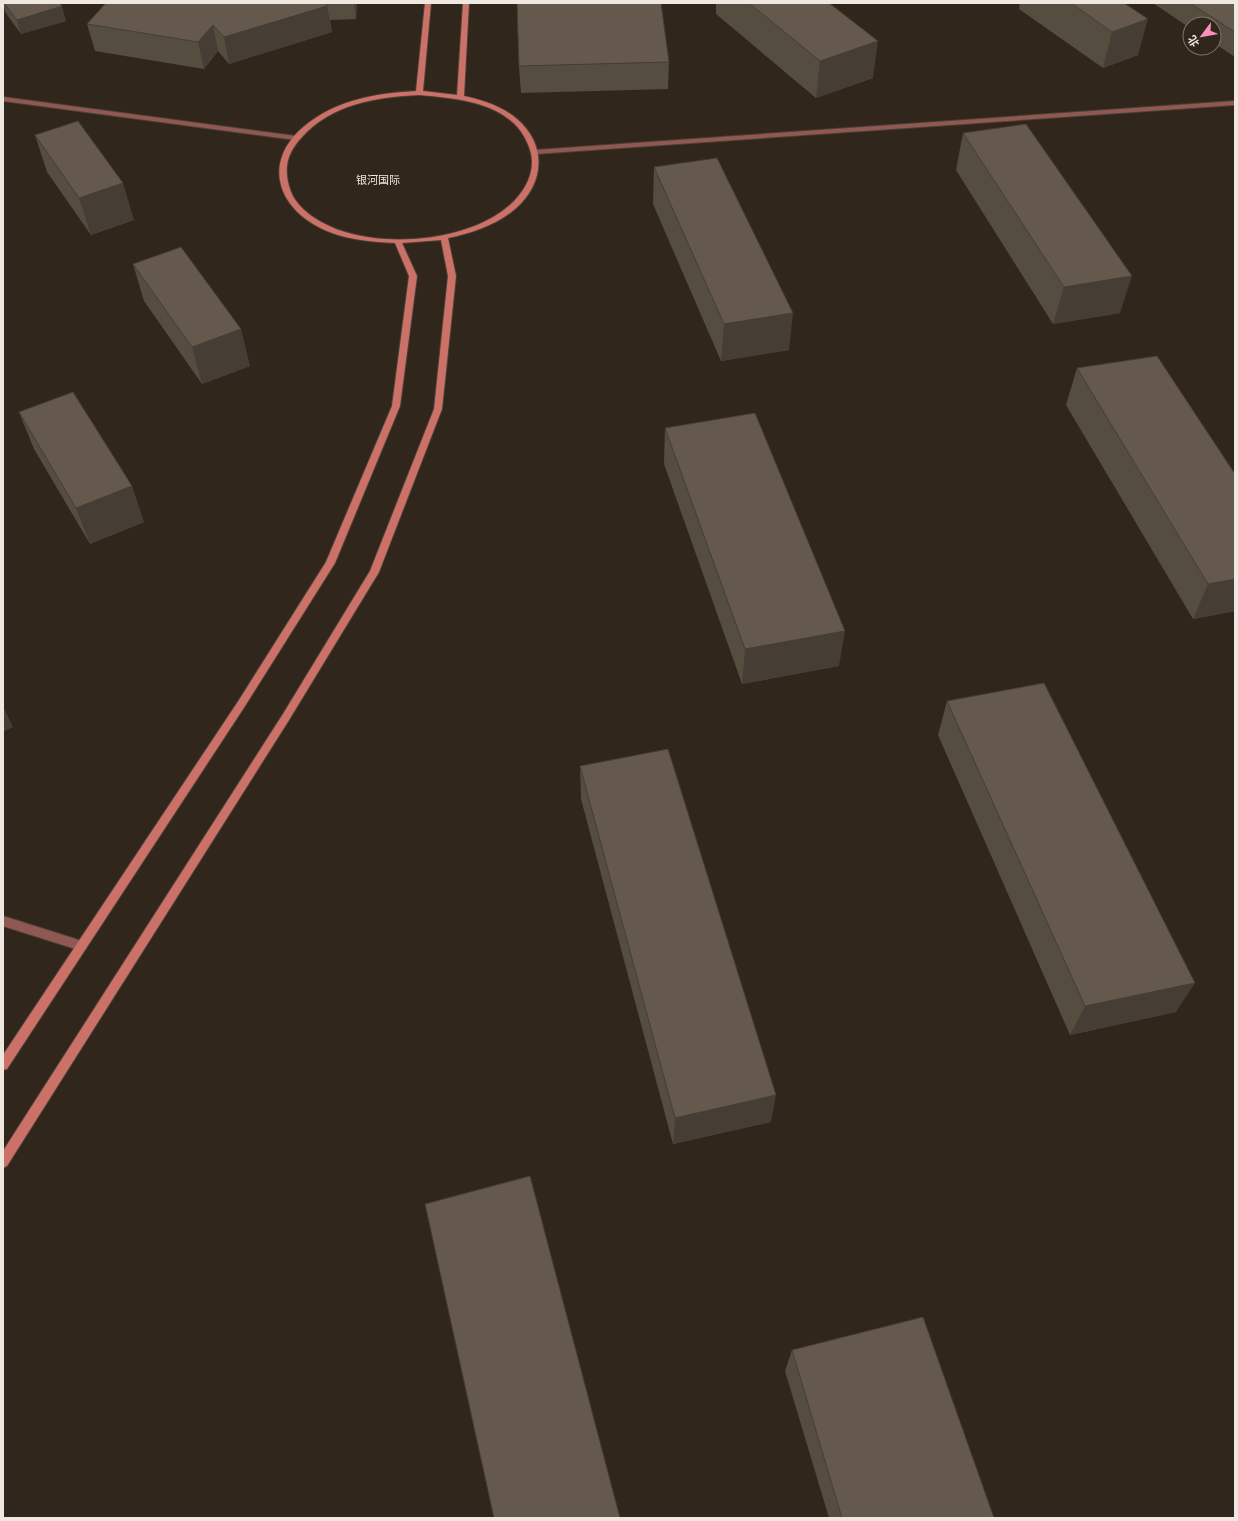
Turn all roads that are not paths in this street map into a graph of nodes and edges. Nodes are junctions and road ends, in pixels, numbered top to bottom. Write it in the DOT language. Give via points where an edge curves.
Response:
graph roads {
  1 [pos="428,3"];
  2 [pos="466,3"];
  3 [pos="419,93"];
  4 [pos="460,97"];
  5 [pos="3,99"];
  6 [pos="1235,103"];
  7 [pos="296,138"];
  8 [pos="535,152"];
  9 [pos="444,237"];
  10 [pos="398,242"];
  11 [pos="3,921"];
  12 [pos="82,946"];
  13 [pos="3,1065"];
  14 [pos="3,1162"];
  1 -- 3 [label="street"];
  2 -- 4 [label="street"];
  3 -- 4 [label="street"];
  3 -- 7 [label="street" via="377,96 345,106 322,117"];
  4 -- 8 [label="street" via="496,109 510,118 522,128"];
  5 -- 7 [label="street"];
  6 -- 8 [label="street"];
  7 -- 10 [label="street" via="282,163 284,189 291,201 302,212 333,231 375,241"];
  8 -- 9 [label="street" via="533,178 516,203 485,224"];
  9 -- 10 [label="street"];
  9 -- 14 [label="street" via="452,276 438,409 374,572 286,717"];
  10 -- 12 [label="street" via="413,276 396,406 330,563 242,703"];
  11 -- 12 [label="street"];
  12 -- 13 [label="street"];
}
